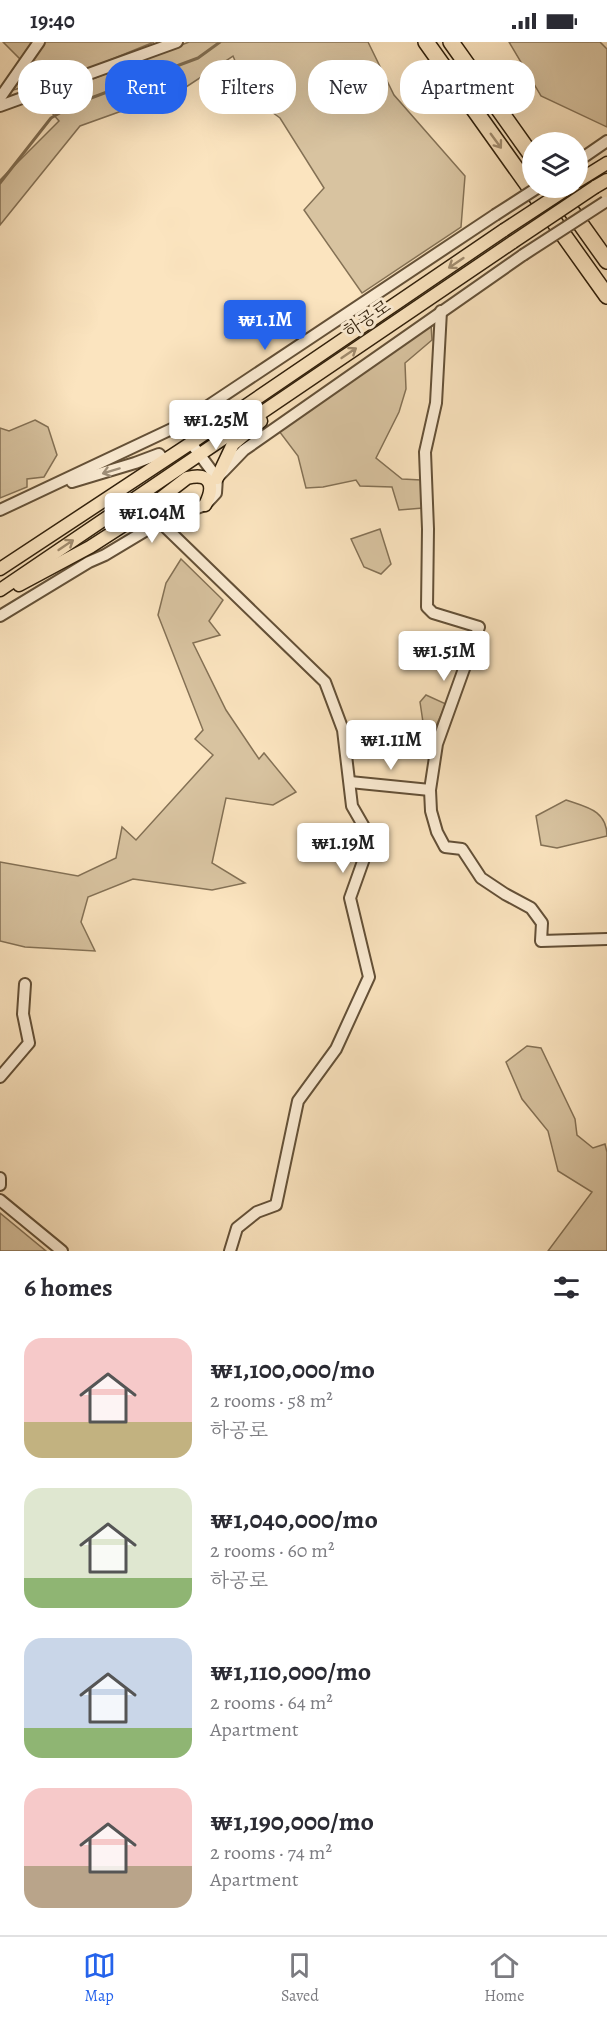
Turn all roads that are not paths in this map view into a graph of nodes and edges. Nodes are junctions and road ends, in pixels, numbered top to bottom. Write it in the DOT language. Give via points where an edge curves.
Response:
graph roads {
  1 [pos="39,42"];
  2 [pos="177,42"];
  3 [pos="426,42"];
  4 [pos="451,42"];
  5 [pos="0,98"];
  6 [pos="0,106"];
  7 [pos="607,141"];
  8 [pos="522,142"];
  9 [pos="588,154"];
  10 [pos="607,163"];
  11 [pos="588,174"];
  12 [pos="607,180"];
  13 [pos="522,198"];
  14 [pos="553,198"];
  15 [pos="562,198"];
  16 [pos="606,201"];
  17 [pos="607,261"];
  18 [pos="607,296"];
  19 [pos="441,311"];
  20 [pos="316,376"];
  21 [pos="191,443"];
  22 [pos="200,454"];
  23 [pos="164,460"];
  24 [pos="217,478"];
  25 [pos="37,493"];
  26 [pos="205,505"];
  27 [pos="0,510"];
  28 [pos="160,522"];
  29 [pos="0,569"];
  30 [pos="0,590"];
  31 [pos="0,596"];
  32 [pos="0,616"];
  33 [pos="350,782"];
  34 [pos="430,790"];
  35 [pos="607,939"];
  36 [pos="25,984"];
  37 [pos="0,1077"];
  38 [pos="0,1178"];
  39 [pos="0,1185"];
  40 [pos="0,1200"];
  41 [pos="62,1251"];
  42 [pos="230,1251"];
  1 -- 5 [label="street"];
  2 -- 6 [label="street"];
  3 -- 18 [label="highway, one-way"];
  4 -- 8 [label="highway"];
  7 -- 9 [label="street"];
  10 -- 11 [label="main road"];
  20 -- 12 [label="main road, 하공로, one-way, bridge"];
  13 -- 25 [label="street, bridge" via="178,426"];
  14 -- 21 [label="main road, 하공로, one-way, bridge"];
  15 -- 17 [label="highway"];
  16 -- 19 [label="street, bridge"];
  19 -- 24 [label="street" via="244,450"];
  19 -- 34 [label="street" via="436,403 425,452 427,608 479,627 437,744"];
  20 -- 22 [label="main road, 하공로"];
  20 -- 24 [label="main road" via="233,444"];
  21 -- 22 [label="street"];
  21 -- 23 [label="main road, 하공로"];
  22 -- 24 [label="street"];
  30 -- 22 [label="main road, 하공로, one-way"];
  23 -- 25 [label="street, one-way" via="159,454"];
  23 -- 29 [label="main road, 하공로"];
  24 -- 26 [label="street" via="216,494"];
  25 -- 27 [label="street"];
  26 -- 28 [label="street"];
  26 -- 31 [label="main road" via="211,485 198,475 188,478 90,547"];
  28 -- 32 [label="street"];
  28 -- 33 [label="street" via="325,682 343,729"];
  33 -- 34 [label="street"];
  33 -- 42 [label="street" via="352,806 371,839 350,898 369,977 336,1049 298,1101 276,1205 257,1212 237,1228"];
  34 -- 35 [label="street" via="436,832 445,847 462,849 481,878 531,908 542,923 541,941"];
  36 -- 37 [label="street" via="23,1014 29,1043"];
  38 -- 39 [label="street"];
  40 -- 41 [label="street"];
}
